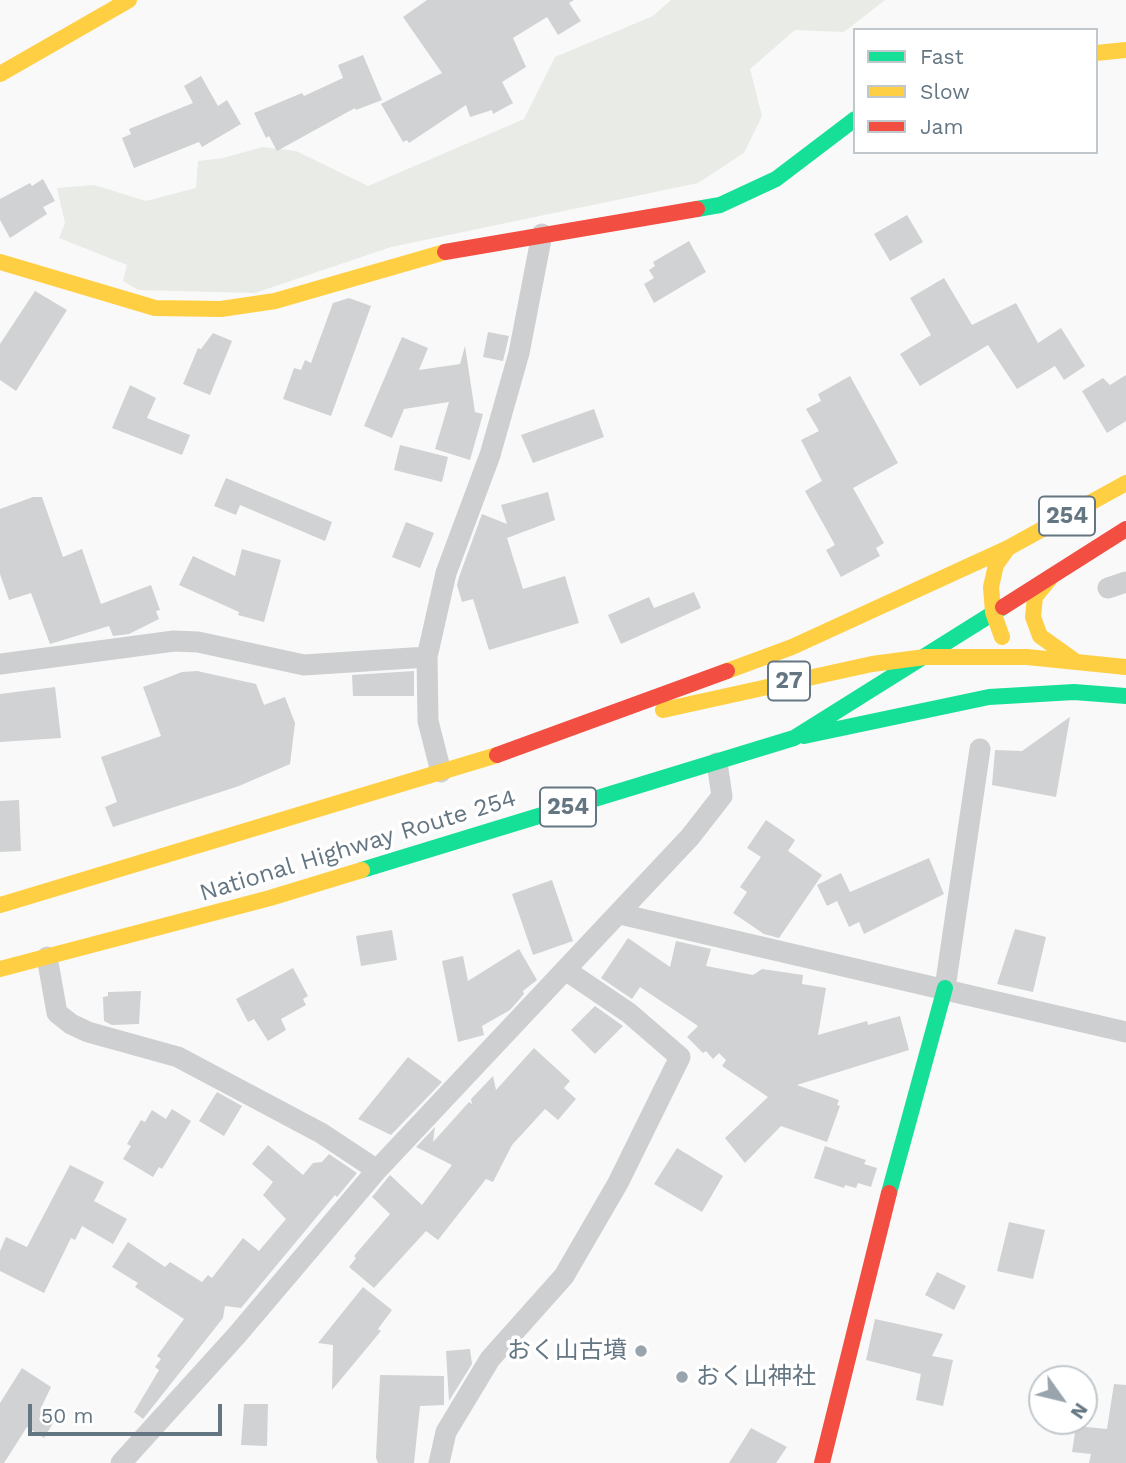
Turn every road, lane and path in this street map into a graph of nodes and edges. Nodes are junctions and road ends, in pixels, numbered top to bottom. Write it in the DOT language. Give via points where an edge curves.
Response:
graph roads {
  1 [pos="129,0"];
  2 [pos="1126,50"];
  3 [pos="1098,53"];
  4 [pos="0,74"];
  5 [pos="853,121"];
  6 [pos="542,234"];
  7 [pos="0,262"];
  8 [pos="1126,483"];
  9 [pos="1126,529"];
  10 [pos="1008,548"];
  11 [pos="1052,576"];
  12 [pos="993,612"];
  13 [pos="427,657"];
  14 [pos="925,657"];
  15 [pos="1012,657"];
  16 [pos="1078,663"];
  17 [pos="0,664"];
  18 [pos="1126,667"];
  19 [pos="1074,692"];
  20 [pos="1126,696"];
  21 [pos="794,738"];
  22 [pos="980,749"];
  23 [pos="507,752"];
  24 [pos="717,763"];
  25 [pos="441,772"];
  26 [pos="0,905"];
  27 [pos="620,914"];
  28 [pos="47,957"];
  29 [pos="0,969"];
  30 [pos="567,971"];
  31 [pos="946,988"];
  32 [pos="1126,1032"];
  33 [pos="377,1170"];
  34 [pos="121,1463"];
  35 [pos="439,1463"];
  36 [pos="822,1463"];
  1 -- 4 [label="main road"];
  2 -- 3 [label="main road"];
  5 -- 6 [label="main road" via="776,179 720,205"];
  6 -- 7 [label="main road" via="434,254 275,301 221,309 155,309"];
  6 -- 13 [label="street" via="519,353 490,455 446,573"];
  8 -- 10 [label="main road, National Highway Route 254 / 254"];
  9 -- 11 [label="main road, National Highway Route 254 / 254"];
  10 -- 12 [label="main road" via="996,565 991,587"];
  10 -- 23 [label="main road, National Highway Route 254 / 254" via="792,647"];
  11 -- 12 [label="main road, National Highway Route 254 / 254"];
  11 -- 16 [label="main road" via="1035,597 1033,617 1040,636"];
  12 -- 14 [label="main road, National Highway Route 254 / 254"];
  12 -- 15 [label="main road"];
  13 -- 17 [label="street" via="304,665 174,641"];
  13 -- 25 [label="street" via="428,721"];
  14 -- 15 [label="main road, 27"];
  14 -- 21 [label="main road, National Highway Route 254 / 254"];
  14 -- 23 [label="main road, 27" via="720,695"];
  15 -- 16 [label="main road, 27"];
  15 -- 19 [label="main road" via="1044,681"];
  16 -- 18 [label="main road, 27"];
  19 -- 20 [label="main road, 27"];
  19 -- 21 [label="main road, 27" via="989,696"];
  21 -- 24 [label="main road, National Highway Route 254 / 254"];
  22 -- 31 [label="street"];
  23 -- 25 [label="main road, National Highway Route 254 / 254"];
  24 -- 27 [label="street" via="722,796 714,809"];
  24 -- 28 [label="main road, National Highway Route 254 / 254" via="270,898"];
  25 -- 26 [label="main road, National Highway Route 254 / 254"];
  27 -- 30 [label="street"];
  27 -- 31 [label="street"];
  28 -- 29 [label="main road, National Highway Route 254 / 254"];
  28 -- 33 [label="street" via="57,1013 71,1024 178,1057 321,1133"];
  30 -- 33 [label="street"];
  30 -- 35 [label="street" via="629,1013 680,1057 618,1183 564,1276 490,1359 446,1432"];
  31 -- 32 [label="street"];
  31 -- 36 [label="main road" via="871,1259"];
  33 -- 34 [label="street"];
}
